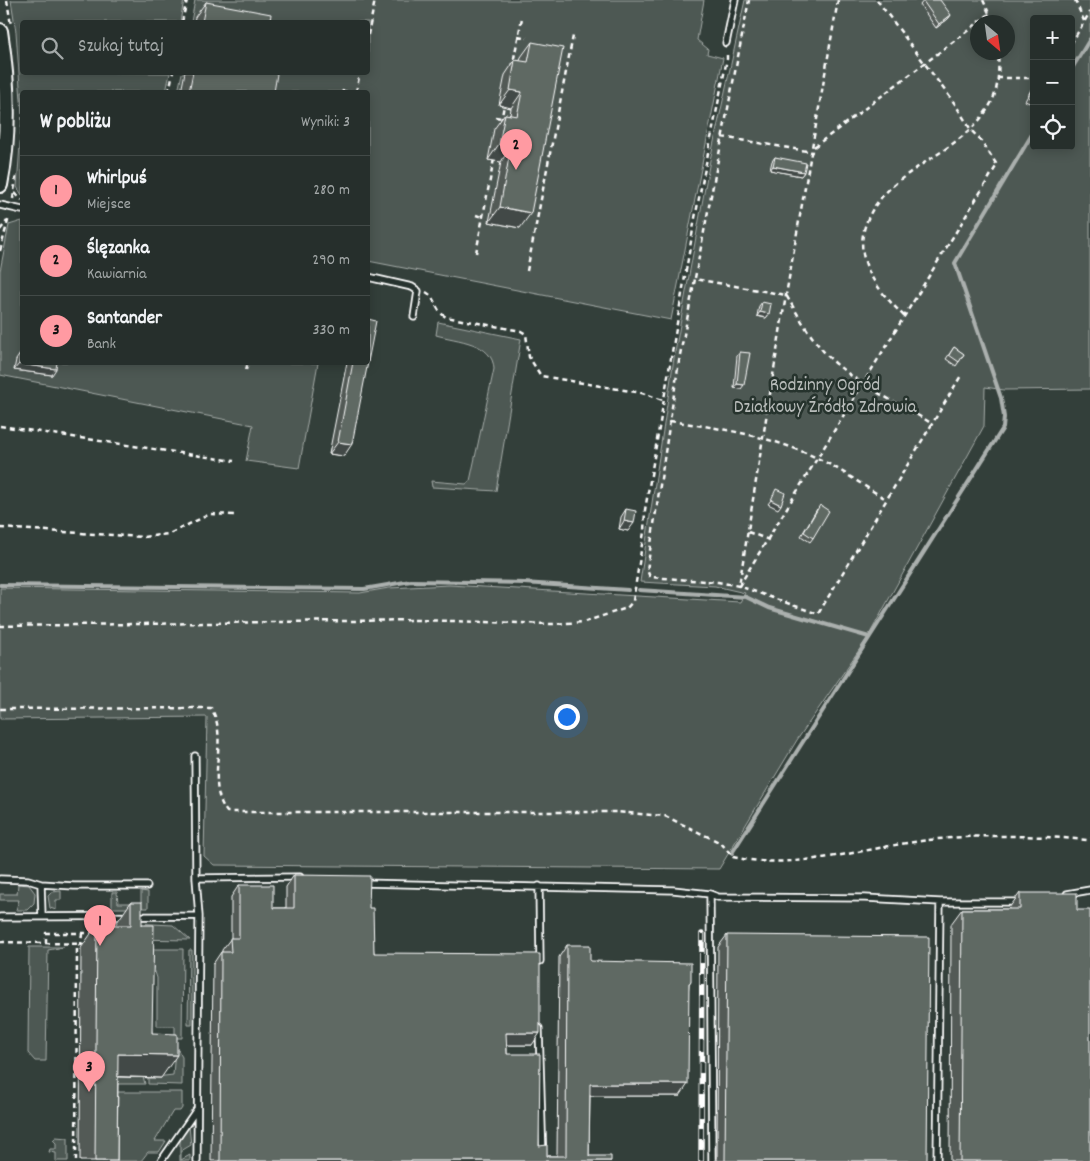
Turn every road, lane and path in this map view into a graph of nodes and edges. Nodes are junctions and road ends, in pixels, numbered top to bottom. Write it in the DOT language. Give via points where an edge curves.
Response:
graph roads {
  1 [pos="187,0"];
  2 [pos="375,0"];
  3 [pos="735,0"];
  4 [pos="749,0"];
  5 [pos="838,0"];
  6 [pos="877,0"];
  7 [pos="983,0"];
  8 [pos="1075,0"];
  9 [pos="1090,12"];
  10 [pos="990,13"];
  11 [pos="988,15"];
  12 [pos="522,18"];
  13 [pos="182,20"];
  14 [pos="1084,21"];
  15 [pos="370,24"];
  16 [pos="970,29"];
  17 [pos="0,32"];
  18 [pos="518,36"];
  19 [pos="573,36"];
  20 [pos="1075,37"];
  21 [pos="527,38"];
  22 [pos="726,43"];
  23 [pos="998,60"];
  24 [pos="924,63"];
  25 [pos="511,72"];
  26 [pos="172,75"];
  27 [pos="359,75"];
  28 [pos="997,78"];
  29 [pos="1030,78"];
  30 [pos="169,90"];
  31 [pos="356,90"];
  32 [pos="505,99"];
  33 [pos="495,117"];
  34 [pos="502,118"];
  35 [pos="501,124"];
  36 [pos="971,130"];
  37 [pos="722,137"];
  38 [pos="814,147"];
  39 [pos="813,152"];
  40 [pos="494,155"];
  41 [pos="0,186"];
  42 [pos="15,193"];
  43 [pos="20,198"];
  44 [pos="0,205"];
  45 [pos="20,210"];
  46 [pos="476,216"];
  47 [pos="482,216"];
  48 [pos="0,230"];
  49 [pos="0,251"];
  50 [pos="476,253"];
  51 [pos="527,271"];
  52 [pos="370,277"];
  53 [pos="695,279"];
  54 [pos="418,291"];
  55 [pos="786,295"];
  56 [pos="904,316"];
  57 [pos="414,317"];
  58 [pos="247,365"];
  59 [pos="246,370"];
  60 [pos="962,374"];
  61 [pos="864,382"];
  62 [pos="664,400"];
  63 [pos="670,421"];
  64 [pos="931,423"];
  65 [pos="0,426"];
  66 [pos="763,438"];
  67 [pos="818,458"];
  68 [pos="234,461"];
  69 [pos="886,499"];
  70 [pos="236,515"];
  71 [pos="0,528"];
  72 [pos="748,532"];
  73 [pos="769,540"];
  74 [pos="739,586"];
  75 [pos="0,626"];
  76 [pos="0,709"];
  77 [pos="196,756"];
  78 [pos="1090,838"];
  79 [pos="306,877"];
  80 [pos="196,878"];
  81 [pos="0,879"];
  82 [pos="354,882"];
  83 [pos="41,884"];
  84 [pos="147,886"];
  85 [pos="539,886"];
  86 [pos="1090,890"];
  87 [pos="710,894"];
  88 [pos="1061,895"];
  89 [pos="940,902"];
  90 [pos="1022,902"];
  91 [pos="42,916"];
  92 [pos="199,916"];
  93 [pos="0,917"];
  94 [pos="82,933"];
  95 [pos="99,933"];
  96 [pos="0,942"];
  97 [pos="46,943"];
  98 [pos="81,944"];
  99 [pos="89,944"];
  100 [pos="540,972"];
  101 [pos="539,1019"];
  102 [pos="197,1109"];
  103 [pos="76,1161"];
  104 [pos="161,1161"];
  105 [pos="197,1161"];
  106 [pos="543,1161"];
  107 [pos="712,1161"];
  108 [pos="938,1161"];
  1 -- 13 [label="path"];
  2 -- 15 [label="path"];
  3 -- 22 [label="lane"];
  4 -- 37 [label="path"];
  5 -- 38 [label="path"];
  6 -- 24 [label="path"];
  7 -- 10 [label="path"];
  8 -- 14 [label="path"];
  9 -- 14 [label="path"];
  10 -- 11 [label="path"];
  12 -- 18 [label="path"];
  14 -- 20 [label="path"];
  16 -- 24 [label="path"];
  17 -- 41 [label="street" via="6,136"];
  18 -- 21 [label="path"];
  18 -- 25 [label="path"];
  19 -- 51 [label="path"];
  22 -- 62 [label="path" via="727,59 695,218"];
  23 -- 28 [label="path"];
  24 -- 36 [label="path"];
  24 -- 38 [label="path"];
  26 -- 30 [label="path"];
  27 -- 31 [label="path"];
  28 -- 29 [label="path"];
  28 -- 36 [label="path" via="991,104"];
  32 -- 34 [label="path"];
  33 -- 34 [label="path"];
  34 -- 35 [label="path"];
  36 -- 56 [label="path" via="997,165"];
  36 -- 56 [label="path" via="888,190 868,214 863,236 864,260 878,290"];
  37 -- 39 [label="path"];
  37 -- 53 [label="path"];
  38 -- 39 [label="path"];
  39 -- 55 [label="path"];
  40 -- 47 [label="path"];
  42 -- 43 [label="path"];
  44 -- 45 [label="lane"];
  46 -- 47 [label="path"];
  47 -- 50 [label="path"];
  48 -- 49 [label="path" via="8,220"];
  52 -- 54 [label="lane"];
  53 -- 55 [label="path"];
  53 -- 63 [label="path"];
  54 -- 57 [label="lane"];
  54 -- 62 [label="path" via="431,294 436,309 446,317 526,334 528,357 541,376 642,393"];
  55 -- 61 [label="path" via="805,328 826,354"];
  55 -- 66 [label="path"];
  56 -- 61 [label="path"];
  58 -- 59 [label="path"];
  60 -- 64 [label="path"];
  61 -- 64 [label="path"];
  61 -- 67 [label="path"];
  62 -- 75 [label="path" via="632,601 627,608 584,622 552,624 417,620"];
  63 -- 66 [label="path"];
  63 -- 74 [label="path" via="647,570 650,577"];
  64 -- 69 [label="path"];
  65 -- 68 [label="path"];
  66 -- 67 [label="path"];
  66 -- 72 [label="path"];
  67 -- 69 [label="path"];
  67 -- 73 [label="path"];
  69 -- 74 [label="path" via="818,614"];
  70 -- 71 [label="path" via="210,514 169,534 143,536"];
  72 -- 73 [label="path"];
  72 -- 74 [label="path"];
  73 -- 74 [label="path"];
  76 -- 78 [label="path" via="211,708 218,723 219,802 227,812 616,812 665,816 721,843 733,857 767,860 852,854 956,837"];
  77 -- 80 [label="lane"];
  79 -- 80 [label="lane"];
  80 -- 92 [label="lane"];
  81 -- 83 [label="lane"];
  82 -- 85 [label="lane"];
  83 -- 84 [label="lane"];
  83 -- 91 [label="lane"];
  85 -- 87 [label="lane"];
  85 -- 100 [label="lane"];
  86 -- 88 [label="lane"];
  87 -- 89 [label="lane" via="718,897"];
  87 -- 107 [label="lane"];
  89 -- 90 [label="lane"];
  89 -- 108 [label="lane"];
  91 -- 92 [label="lane"];
  91 -- 93 [label="lane"];
  92 -- 102 [label="lane"];
  94 -- 95 [label="path"];
  94 -- 97 [label="path" via="46,933"];
  94 -- 98 [label="path"];
  96 -- 97 [label="path"];
  97 -- 98 [label="path"];
  98 -- 99 [label="path"];
  98 -- 103 [label="path" via="77,947"];
  101 -- 106 [label="lane"];
  102 -- 104 [label="lane"];
  102 -- 105 [label="lane"];
}
